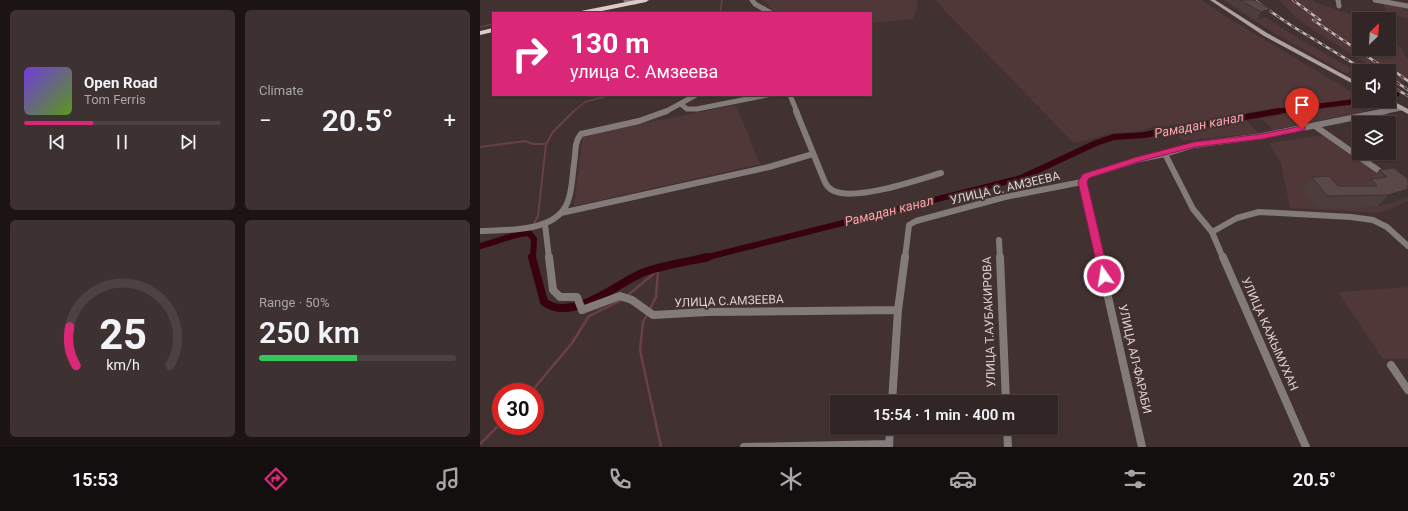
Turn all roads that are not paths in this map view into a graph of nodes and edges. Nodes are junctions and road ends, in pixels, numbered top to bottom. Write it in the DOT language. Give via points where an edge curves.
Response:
graph roads {
  1 [pos="626,0"];
  2 [pos="646,0"];
  3 [pos="752,0"];
  4 [pos="1212,0"];
  5 [pos="1338,0"];
  6 [pos="1375,0"];
  7 [pos="635,2"];
  8 [pos="1339,6"];
  9 [pos="1408,6"];
  10 [pos="586,12"];
  11 [pos="769,12"];
  12 [pos="492,30"];
  13 [pos="480,33"];
  14 [pos="1352,81"];
  15 [pos="695,96"];
  16 [pos="761,96"];
  17 [pos="790,96"];
  18 [pos="682,105"];
  19 [pos="1396,105"];
  20 [pos="1401,108"];
  21 [pos="1408,112"];
  22 [pos="1315,126"];
  23 [pos="813,154"];
  24 [pos="1165,154"];
  25 [pos="941,173"];
  26 [pos="1389,178"];
  27 [pos="1082,182"];
  28 [pos="560,213"];
  29 [pos="545,224"];
  30 [pos="480,231"];
  31 [pos="1212,232"];
  32 [pos="999,240"];
  33 [pos="1408,246"];
  34 [pos="898,310"];
  35 [pos="1391,365"];
  36 [pos="1408,390"];
  37 [pos="892,395"];
  38 [pos="1006,395"];
  39 [pos="890,435"];
  40 [pos="1007,435"];
  41 [pos="889,446"];
  42 [pos="744,447"];
  43 [pos="1008,447"];
  44 [pos="1142,447"];
  45 [pos="1306,447"];
  1 -- 7 [label="street"];
  2 -- 7 [label="highway"];
  3 -- 11 [label="street"];
  4 -- 14 [label="main road"];
  5 -- 8 [label="street"];
  6 -- 9 [label="street"];
  7 -- 10 [label="highway"];
  12 -- 13 [label="highway"];
  15 -- 18 [label="street"];
  16 -- 18 [label="street" via="697,109 688,109"];
  17 -- 23 [label="street"];
  18 -- 28 [label="street" via="650,118 586,132 578,137 567,201"];
  19 -- 20 [label="main road"];
  20 -- 21 [label="main road"];
  20 -- 22 [label="street, УЛИЦА С. АМЗЕЕВА"];
  22 -- 24 [label="street, УЛИЦА С. АМЗЕЕВА" via="1194,145"];
  22 -- 26 [label="street"];
  23 -- 25 [label="street" via="828,188 847,194 861,193"];
  23 -- 28 [label="street" via="769,167"];
  24 -- 27 [label="street, УЛИЦА С. АМЗЕЕВА" via="1086,176"];
  24 -- 31 [label="street, УЛИЦА КАЖЫМУХАН" via="1193,209"];
  27 -- 34 [label="street, УЛИЦА С. АМЗЕЕВА" via="1005,197 916,221 909,226"];
  27 -- 44 [label="street, УЛИЦА АЛ-ФАРАБИ"];
  28 -- 29 [label="street"];
  29 -- 30 [label="street"];
  29 -- 34 [label="street, УЛИЦА С.АМЗЕЕВА" via="553,290 560,297 577,297 582,310 620,296 632,300 653,315"];
  31 -- 33 [label="street" via="1238,218 1259,212 1351,217 1374,220 1387,227"];
  31 -- 45 [label="street, УЛИЦА КАЖЫМУХАН"];
  32 -- 38 [label="street, УЛИЦА Т.АУБАКИРОВА"];
  34 -- 37 [label="street"];
  35 -- 36 [label="street"];
  39 -- 41 [label="street"];
  40 -- 43 [label="street"];
  41 -- 42 [label="street"];
}
